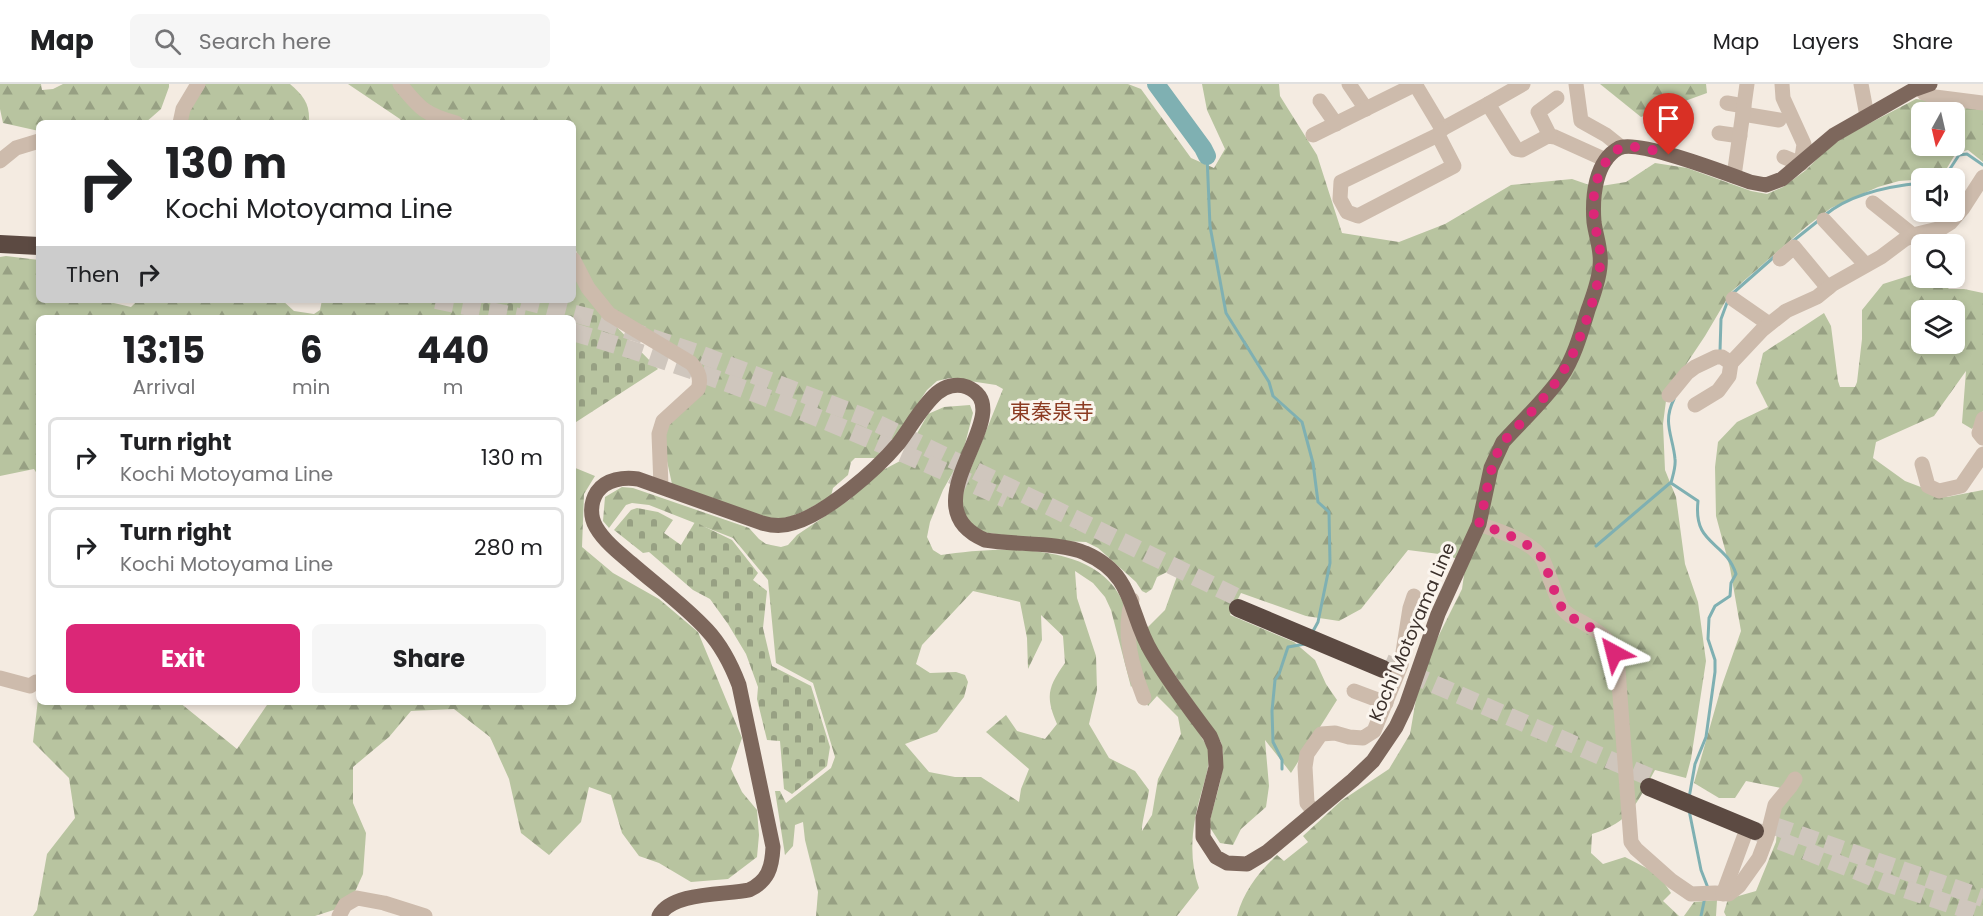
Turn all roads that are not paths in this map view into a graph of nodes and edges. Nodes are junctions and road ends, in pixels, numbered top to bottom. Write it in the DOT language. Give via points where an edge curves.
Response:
graph roads {
  1 [pos="198,84"];
  2 [pos="400,84"];
  3 [pos="1349,84"];
  4 [pos="1416,84"];
  5 [pos="1523,84"];
  6 [pos="1576,84"];
  7 [pos="1747,84"];
  8 [pos="1782,84"];
  9 [pos="1861,84"];
  10 [pos="1914,87"];
  11 [pos="1557,98"];
  12 [pos="1320,101"];
  13 [pos="1727,103"];
  14 [pos="1983,103"];
  15 [pos="1488,104"];
  16 [pos="1366,110"];
  17 [pos="1743,110"];
  18 [pos="1867,116"];
  19 [pos="181,120"];
  20 [pos="445,120"];
  21 [pos="1779,120"];
  22 [pos="1336,124"];
  23 [pos="1440,132"];
  24 [pos="1719,133"];
  25 [pos="1313,135"];
  26 [pos="1550,136"];
  27 [pos="1740,136"];
  28 [pos="36,142"];
  29 [pos="1621,147"];
  30 [pos="1784,157"];
  31 [pos="1605,160"];
  32 [pos="0,161"];
  33 [pos="1801,164"];
  34 [pos="1734,176"];
  35 [pos="1983,177"];
  36 [pos="1965,201"];
  37 [pos="1873,203"];
  38 [pos="1824,220"];
  39 [pos="1947,222"];
  40 [pos="1918,234"];
  41 [pos="1929,234"];
  42 [pos="1911,240"];
  43 [pos="0,244"];
  44 [pos="36,246"];
  45 [pos="0,252"];
  46 [pos="36,253"];
  47 [pos="1780,259"];
  48 [pos="576,265"];
  49 [pos="1866,265"];
  50 [pos="1828,288"];
  51 [pos="1733,299"];
  52 [pos="1769,324"];
  53 [pos="1723,359"];
  54 [pos="1669,395"];
  55 [pos="1695,405"];
  56 [pos="1983,419"];
  57 [pos="1983,438"];
  58 [pos="1983,454"];
  59 [pos="1922,464"];
  60 [pos="661,486"];
  61 [pos="1479,524"];
  62 [pos="1414,596"];
  63 [pos="1132,600"];
  64 [pos="1248,608"];
  65 [pos="1380,664"];
  66 [pos="0,678"];
  67 [pos="36,682"];
  68 [pos="1354,691"];
  69 [pos="1144,698"];
  70 [pos="1386,703"];
  71 [pos="1795,779"];
  72 [pos="1652,783"];
  73 [pos="1314,812"];
  74 [pos="1753,830"];
  75 [pos="1719,893"];
  76 [pos="339,916"];
  77 [pos="425,916"];
  78 [pos="659,916"];
  1 -- 19 [label="street"];
  2 -- 20 [label="street" via="418,106"];
  3 -- 16 [label="street"];
  4 -- 16 [label="street"];
  4 -- 23 [label="street"];
  5 -- 15 [label="street"];
  6 -- 29 [label="street" via="1574,110 1581,121"];
  7 -- 17 [label="street"];
  8 -- 33 [label="street" via="1783,98 1804,144"];
  9 -- 18 [label="street"];
  10 -- 14 [label="street" via="1935,97"];
  10 -- 18 [label="main road"];
  11 -- 26 [label="street" via="1538,111"];
  12 -- 22 [label="street"];
  13 -- 17 [label="street"];
  15 -- 23 [label="street"];
  15 -- 26 [label="street" via="1516,149 1522,150"];
  16 -- 22 [label="street"];
  17 -- 21 [label="street"];
  17 -- 27 [label="street"];
  18 -- 33 [label="main road" via="1834,135"];
  22 -- 25 [label="street"];
  23 -- 23 [label="street" via="1341,182 1341,199 1347,212 1358,216 1454,166"];
  24 -- 27 [label="street"];
  26 -- 31 [label="street"];
  27 -- 34 [label="street"];
  28 -- 32 [label="street" via="16,148"];
  29 -- 31 [label="main road"];
  29 -- 34 [label="main road" via="1653,150"];
  30 -- 33 [label="street"];
  31 -- 61 [label="main road, Kochi Motoyama Line" via="1596,183 1594,205 1601,252 1599,274 1577,344 1561,377 1497,452"];
  33 -- 34 [label="main road" via="1772,184 1759,185"];
  35 -- 36 [label="street"];
  37 -- 40 [label="street"];
  38 -- 49 [label="street"];
  39 -- 41 [label="street"];
  42 -- 49 [label="street" via="1896,244"];
  43 -- 44 [label="highway"];
  45 -- 46 [label="highway"];
  47 -- 50 [label="street" via="1794,247"];
  48 -- 60 [label="street" via="609,314 697,370 698,388 663,421 659,434"];
  49 -- 50 [label="street"];
  50 -- 52 [label="street"];
  51 -- 52 [label="street"];
  52 -- 53 [label="street"];
  53 -- 54 [label="street" via="1691,369"];
  53 -- 55 [label="street" via="1729,376 1718,391"];
  56 -- 57 [label="street" via="1978,433"];
  58 -- 59 [label="street" via="1961,486 1939,491 1928,486"];
  60 -- 63 [label="main road, Kochi Motoyama Line" via="762,523 792,524 815,513 875,469 938,392 958,385 977,395 983,417 956,487 954,501 963,526 985,540 1086,553 1113,572"];
  60 -- 78 [label="main road, Kochi Motoyama Line" via="631,478 608,483 593,500 593,520 619,553 707,629 727,657 739,685 773,847 770,870 756,886 674,902"];
  61 -- 73 [label="main road, Kochi Motoyama Line" via="1438,614 1396,727 1373,761"];
  61 -- 75 [label="street" via="1534,548 1566,614 1603,633 1609,642 1618,669 1631,842 1692,895"];
  62 -- 70 [label="street" via="1401,665"];
  63 -- 69 [label="street" via="1127,615 1132,667"];
  63 -- 73 [label="main road, Kochi Motoyama Line" via="1150,650 1215,748 1216,767 1202,828 1205,843 1216,857 1236,865 1254,861"];
  64 -- 65 [label="highway"];
  66 -- 67 [label="street" via="30,686"];
  68 -- 70 [label="street"];
  70 -- 73 [label="street" via="1371,733 1362,738 1321,734 1307,754 1307,803"];
  71 -- 75 [label="street" via="1775,805 1759,858 1739,886 1729,894"];
  72 -- 74 [label="highway"];
  74 -- 75 [label="street"];
  76 -- 77 [label="street" via="345,905 357,898"];
}
